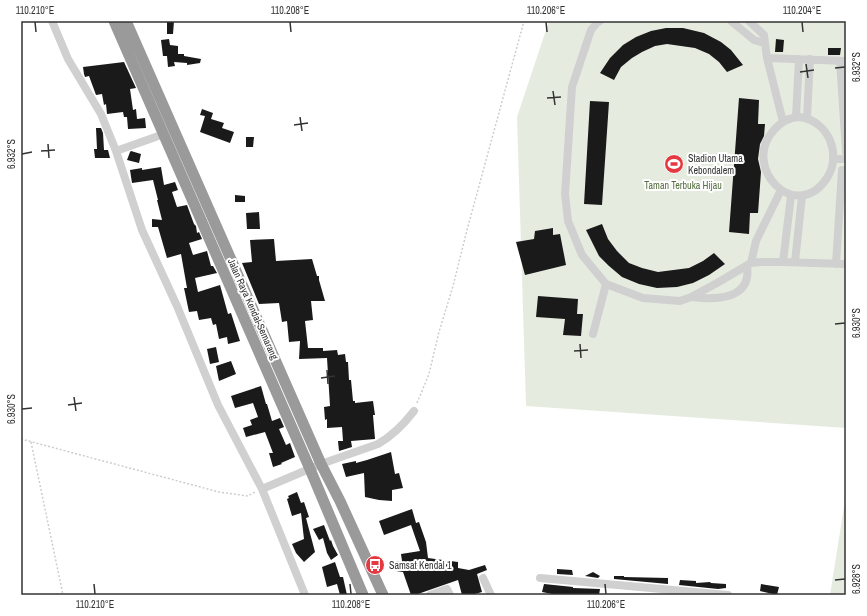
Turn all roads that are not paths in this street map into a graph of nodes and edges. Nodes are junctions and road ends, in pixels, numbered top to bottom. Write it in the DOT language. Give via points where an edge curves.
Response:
graph roads {
  1 [pos="52,21"];
  2 [pos="114,21"];
  3 [pos="126,21"];
  4 [pos="600,21"];
  5 [pos="731,21"];
  6 [pos="749,21"];
  7 [pos="764,43"];
  8 [pos="767,58"];
  9 [pos="799,59"];
  10 [pos="810,59"];
  11 [pos="843,61"];
  12 [pos="796,117"];
  13 [pos="807,118"];
  14 [pos="783,122"];
  15 [pos="164,134"];
  16 [pos="116,151"];
  17 [pos="846,152"];
  18 [pos="833,159"];
  19 [pos="846,159"];
  20 [pos="832,170"];
  21 [pos="844,170"];
  22 [pos="781,190"];
  23 [pos="791,196"];
  24 [pos="802,196"];
  25 [pos="784,262"];
  26 [pos="795,262"];
  27 [pos="836,264"];
  28 [pos="846,264"];
  29 [pos="749,265"];
  30 [pos="229,269"];
  31 [pos="606,284"];
  32 [pos="691,297"];
  33 [pos="593,334"];
  34 [pos="414,411"];
  35 [pos="321,464"];
  36 [pos="310,469"];
  37 [pos="262,489"];
  38 [pos="483,578"];
  39 [pos="540,578"];
  40 [pos="305,595"];
  41 [pos="363,595"];
  42 [pos="383,595"];
  43 [pos="430,595"];
  44 [pos="450,595"];
  45 [pos="491,595"];
  46 [pos="728,595"];
  1 -- 16 [label="street" via="68,59 101,114"];
  2 -- 15 [label="highway, Jalan Raya Kendal-Semarang"];
  3 -- 30 [label="highway, Jalan Raya Kendal-Semarang"];
  4 -- 31 [label="street" via="591,30 572,87 565,194 568,221 582,255"];
  5 -- 7 [label="street" via="754,40"];
  6 -- 7 [label="street" via="764,35"];
  7 -- 8 [label="street"];
  8 -- 9 [label="street"];
  8 -- 14 [label="street"];
  9 -- 10 [label="street"];
  9 -- 12 [label="street"];
  10 -- 11 [label="street"];
  10 -- 13 [label="street"];
  11 -- 17 [label="street"];
  12 -- 13 [label="street"];
  12 -- 14 [label="street"];
  13 -- 18 [label="street" via="826,132 832,145"];
  14 -- 22 [label="street" via="770,134 764,147 765,168 771,181"];
  15 -- 16 [label="street"];
  15 -- 30 [label="highway, Jalan Raya Kendal-Semarang"];
  16 -- 37 [label="street" via="142,230 218,405"];
  18 -- 19 [label="street"];
  18 -- 20 [label="street"];
  20 -- 21 [label="street"];
  20 -- 24 [label="street" via="822,184"];
  21 -- 27 [label="street"];
  22 -- 23 [label="street"];
  22 -- 29 [label="street" via="756,241"];
  23 -- 24 [label="street"];
  23 -- 25 [label="street"];
  24 -- 26 [label="street"];
  25 -- 26 [label="street"];
  25 -- 29 [label="street"];
  26 -- 27 [label="street"];
  27 -- 28 [label="street"];
  29 -- 32 [label="street"];
  29 -- 32 [label="street" via="747,281 737,292 716,298"];
  30 -- 35 [label="highway, Jalan Raya Kendal-Semarang"];
  30 -- 36 [label="highway, Jalan Raya Kendal-Semarang"];
  31 -- 32 [label="street" via="643,298 680,300"];
  31 -- 33 [label="street"];
  34 -- 35 [label="street" via="405,423 378,444"];
  35 -- 36 [label="street"];
  35 -- 42 [label="highway, Jalan Raya Kendal-Semarang"];
  36 -- 37 [label="street"];
  36 -- 41 [label="highway, Jalan Raya Kendal-Semarang"];
  37 -- 40 [label="street"];
  38 -- 45 [label="street"];
  39 -- 46 [label="street"];
  43 -- 44 [label="street" via="447,589"];
}
